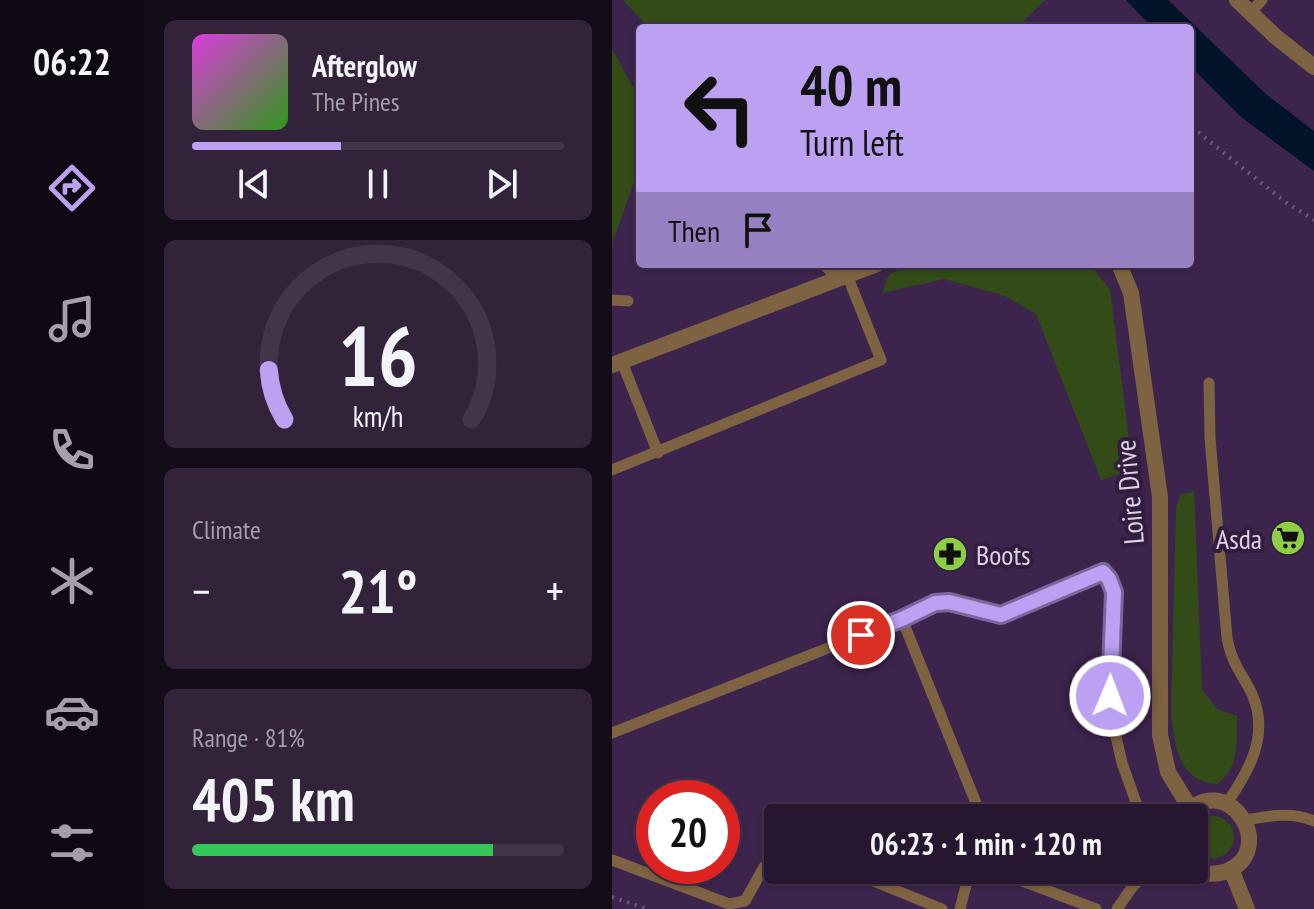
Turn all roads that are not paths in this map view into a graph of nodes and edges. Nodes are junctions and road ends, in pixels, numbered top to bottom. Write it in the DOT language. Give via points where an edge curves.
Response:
graph roads {
  1 [pos="1237,0"];
  2 [pos="1262,0"];
  3 [pos="1250,13"];
  4 [pos="1314,67"];
  5 [pos="829,268"];
  6 [pos="867,268"];
  7 [pos="1121,268"];
  8 [pos="843,277"];
  9 [pos="612,300"];
  10 [pos="628,301"];
  11 [pos="616,362"];
  12 [pos="1209,383"];
  13 [pos="658,453"];
  14 [pos="612,470"];
  15 [pos="902,619"];
  16 [pos="612,733"];
  17 [pos="1227,803"];
  18 [pos="976,804"];
  19 [pos="1137,804"];
  20 [pos="1182,804"];
  21 [pos="1198,804"];
  22 [pos="1245,820"];
  23 [pos="1314,821"];
  24 [pos="612,860"];
  25 [pos="764,867"];
  26 [pos="1231,869"];
  27 [pos="1208,873"];
  28 [pos="881,884"];
  29 [pos="967,884"];
  30 [pos="1030,884"];
  31 [pos="1135,884"];
  32 [pos="962,908"];
  33 [pos="942,909"];
  34 [pos="1096,909"];
  35 [pos="1117,909"];
  36 [pos="1247,909"];
  1 -- 3 [label="street"];
  2 -- 3 [label="lane"];
  3 -- 4 [label="street"];
  5 -- 8 [label="lane"];
  6 -- 8 [label="street"];
  7 -- 20 [label="street, Loire Drive" via="1131,293 1160,497 1160,735"];
  8 -- 11 [label="street"];
  8 -- 13 [label="lane" via="881,360"];
  9 -- 10 [label="lane"];
  11 -- 13 [label="lane"];
  12 -- 17 [label="lane" via="1227,638 1234,665 1255,704 1258,725 1250,770"];
  13 -- 14 [label="lane"];
  15 -- 16 [label="lane"];
  15 -- 18 [label="lane"];
  15 -- 19 [label="lane" via="949,602 1001,615 1103,572 1114,592 1113,723"];
  17 -- 21 [label="street"];
  17 -- 22 [label="street"];
  22 -- 23 [label="lane" via="1280,815"];
  22 -- 26 [label="street" via="1249,842"];
  24 -- 25 [label="lane" via="729,904 745,901"];
  26 -- 27 [label="street"];
  26 -- 36 [label="street"];
  28 -- 33 [label="lane"];
  29 -- 32 [label="lane"];
  30 -- 34 [label="lane"];
  31 -- 35 [label="lane"];
}
